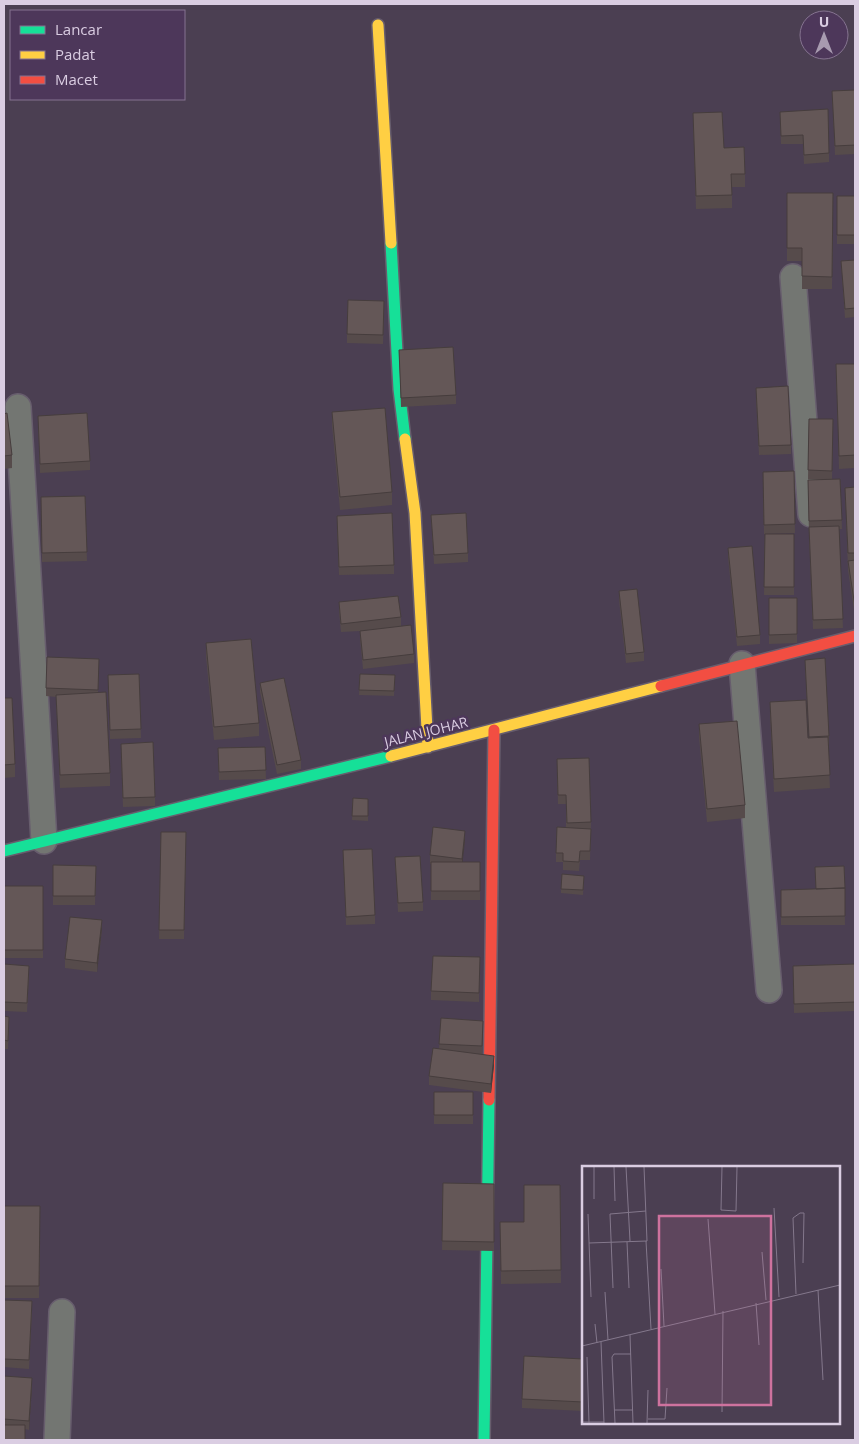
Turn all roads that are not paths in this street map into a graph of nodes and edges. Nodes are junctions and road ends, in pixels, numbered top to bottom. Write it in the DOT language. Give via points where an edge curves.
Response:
graph roads {
  1 [pos="378,25"];
  2 [pos="793,277"];
  3 [pos="18,407"];
  4 [pos="812,535"];
  5 [pos="855,636"];
  6 [pos="742,664"];
  7 [pos="494,730"];
  8 [pos="428,747"];
  9 [pos="44,841"];
  10 [pos="4,852"];
  11 [pos="769,990"];
  12 [pos="62,1312"];
  13 [pos="57,1440"];
  14 [pos="484,1440"];
  1 -- 8 [label="street" via="399,389 415,513"];
  2 -- 4 [label="street"];
  3 -- 9 [label="street"];
  5 -- 6 [label="street, JALAN JOHAR" via="820,634"];
  6 -- 7 [label="street, JALAN JOHAR"];
  6 -- 11 [label="street"];
  7 -- 8 [label="street, JALAN JOHAR"];
  7 -- 14 [label="street"];
  8 -- 9 [label="street, JALAN JOHAR"];
  9 -- 10 [label="street, JALAN JOHAR"];
  12 -- 13 [label="street"];
}
